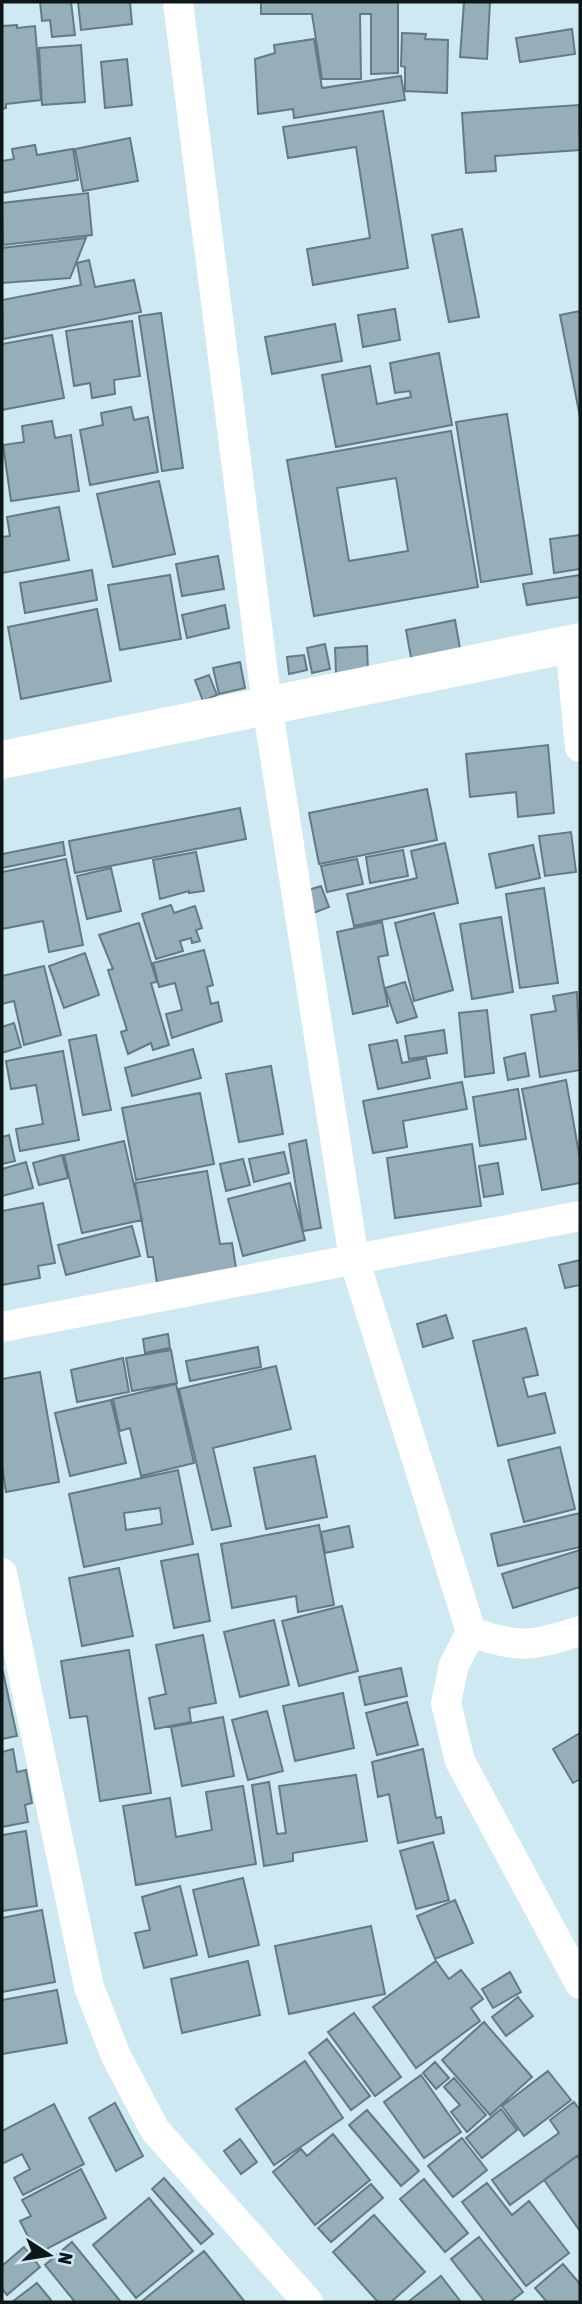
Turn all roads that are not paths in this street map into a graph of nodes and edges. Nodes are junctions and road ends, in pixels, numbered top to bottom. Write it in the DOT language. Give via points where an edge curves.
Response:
graph roads {
  1 [pos="178,2"];
  2 [pos="575,643"];
  3 [pos="267,705"];
  4 [pos="580,747"];
  5 [pos="2,760"];
  6 [pos="580,1216"];
  7 [pos="354,1259"];
  8 [pos="2,1326"];
  9 [pos="2,1573"];
  10 [pos="580,1631"];
  11 [pos="471,1632"];
  12 [pos="580,1984"];
  13 [pos="308,2302"];
  1 -- 3 [label="street"];
  2 -- 3 [label="street"];
  2 -- 4 [label="street"];
  3 -- 5 [label="street"];
  3 -- 7 [label="street"];
  6 -- 7 [label="street"];
  7 -- 8 [label="street"];
  7 -- 11 [label="street"];
  9 -- 13 [label="street" via="89,1987 116,2056 155,2130"];
  10 -- 11 [label="street" via="533,1645 506,1644"];
  11 -- 12 [label="street" via="454,1665 446,1703 460,1761"];
}
